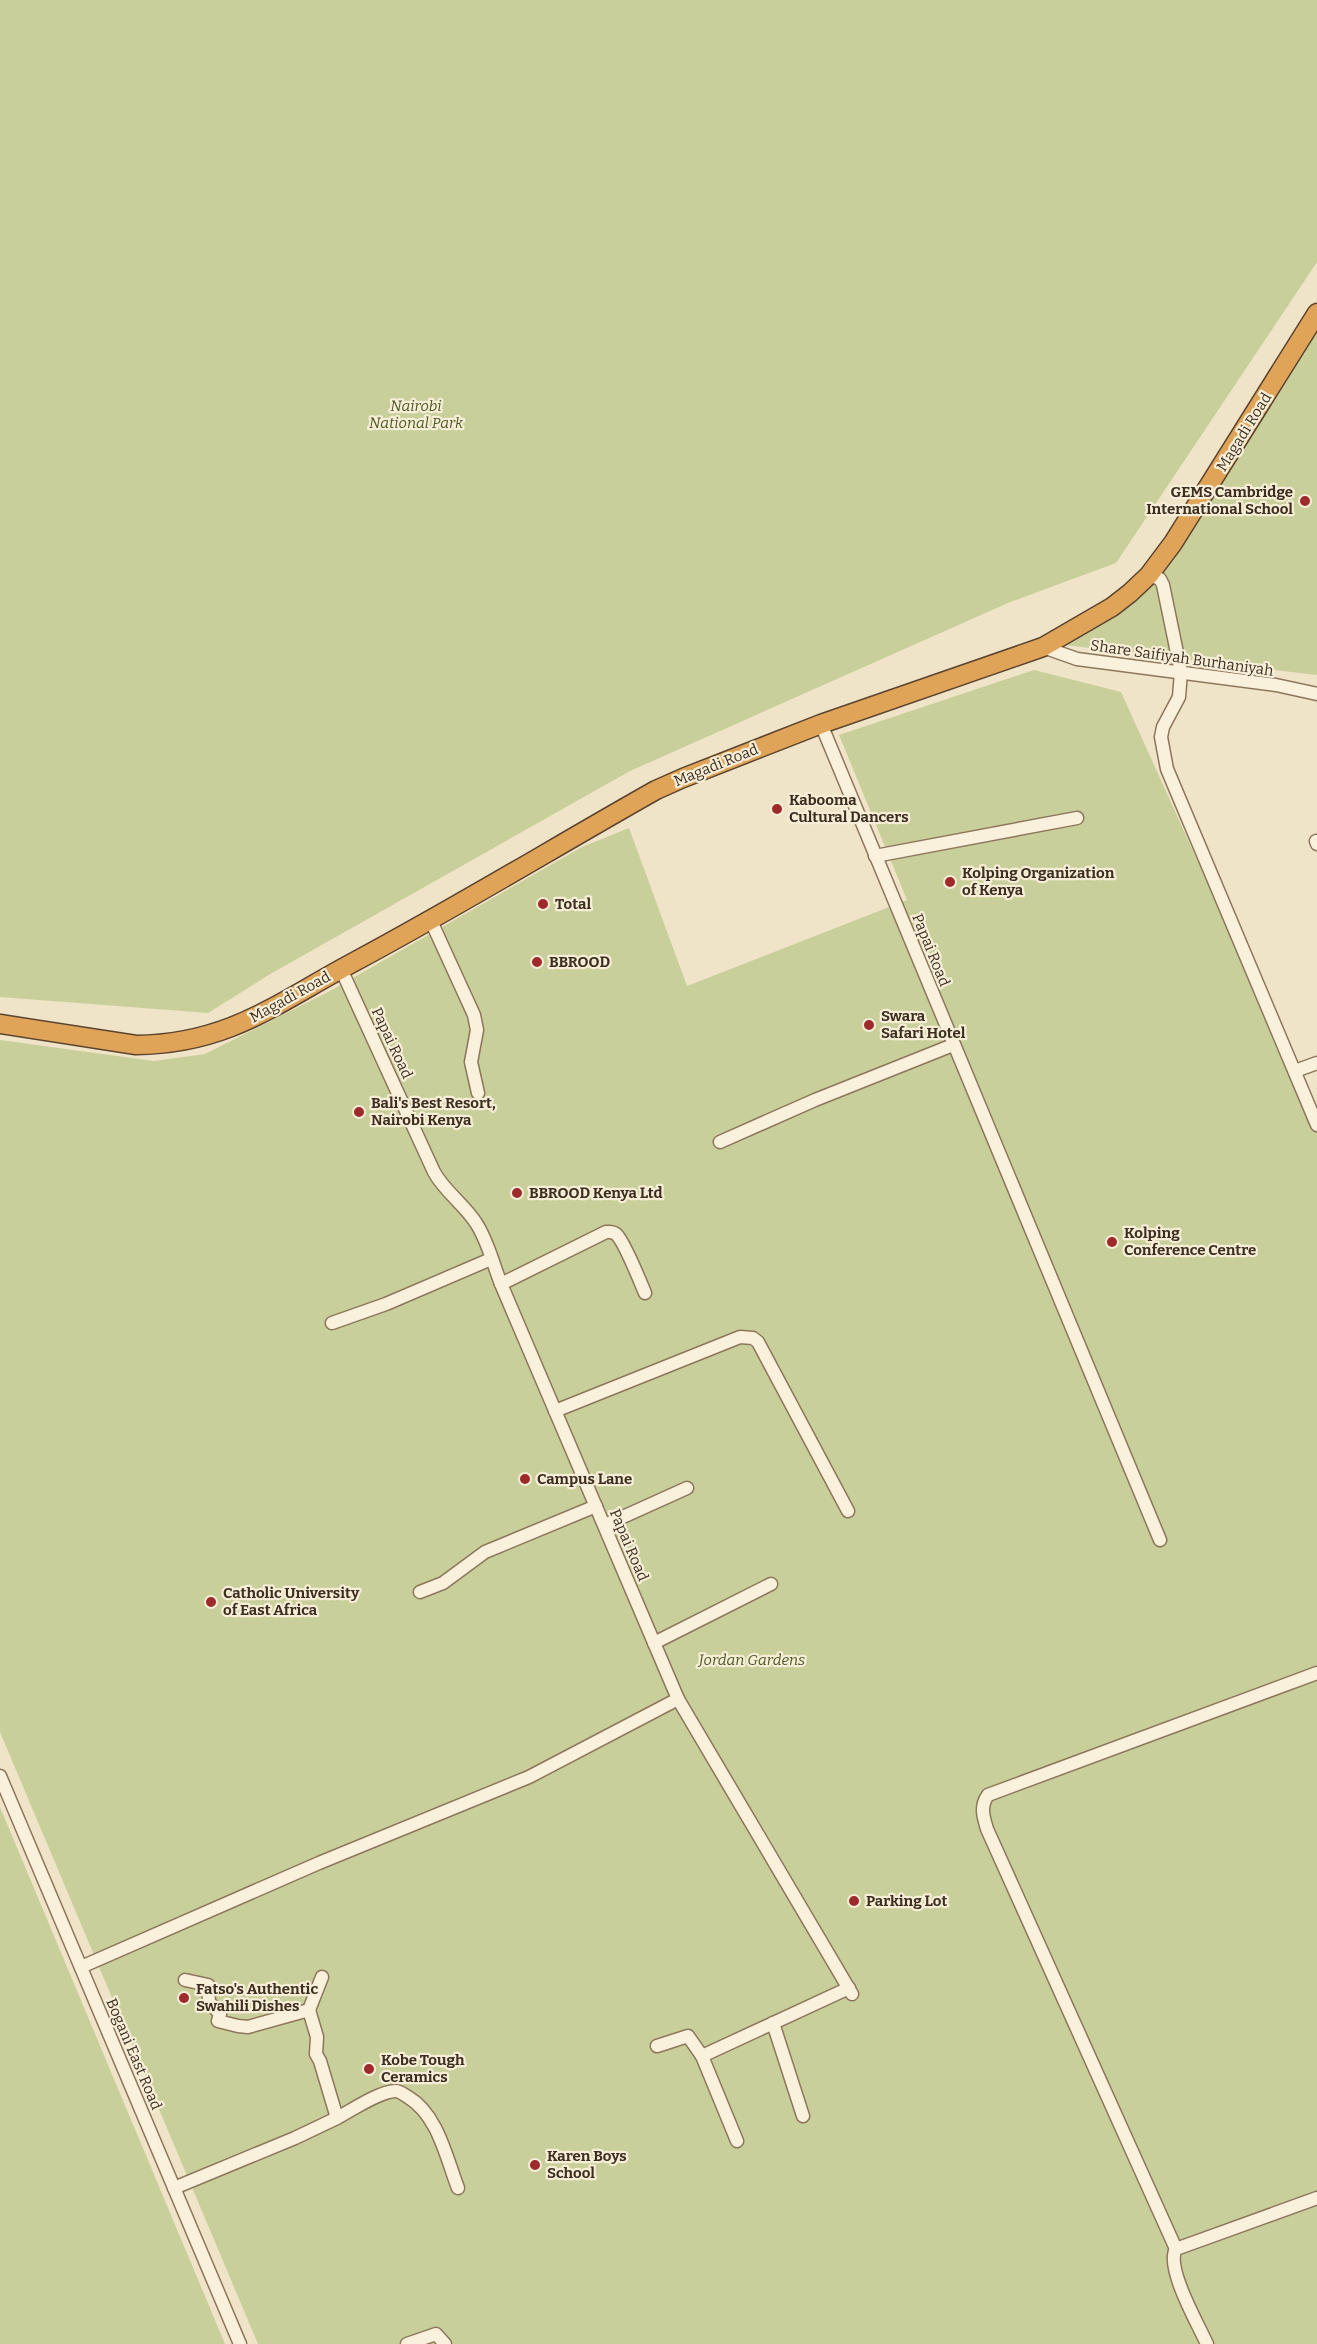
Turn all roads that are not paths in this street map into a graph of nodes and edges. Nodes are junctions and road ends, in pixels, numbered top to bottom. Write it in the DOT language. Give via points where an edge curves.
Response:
graph roads {
  1 [pos="1317,313"];
  2 [pos="1149,575"];
  3 [pos="1043,647"];
  4 [pos="1181,672"];
  5 [pos="1317,694"];
  6 [pos="821,724"];
  7 [pos="1077,818"];
  8 [pos="875,856"];
  9 [pos="431,921"];
  10 [pos="341,969"];
  11 [pos="0,1024"];
  12 [pos="954,1045"];
  13 [pos="1317,1063"];
  14 [pos="1294,1071"];
  15 [pos="478,1093"];
  16 [pos="1317,1125"];
  17 [pos="720,1142"];
  18 [pos="491,1259"];
  19 [pos="501,1284"];
  20 [pos="645,1293"];
  21 [pos="332,1323"];
  22 [pos="555,1411"];
  23 [pos="687,1488"];
  24 [pos="596,1506"];
  25 [pos="848,1511"];
  26 [pos="604,1525"];
  27 [pos="1160,1540"];
  28 [pos="771,1584"];
  29 [pos="420,1592"];
  30 [pos="654,1643"];
  31 [pos="1317,1673"];
  32 [pos="678,1699"];
  33 [pos="0,1776"];
  34 [pos="81,1968"];
  35 [pos="322,1977"];
  36 [pos="185,1980"];
  37 [pos="309,2010"];
  38 [pos="773,2024"];
  39 [pos="657,2046"];
  40 [pos="702,2056"];
  41 [pos="803,2116"];
  42 [pos="337,2118"];
  43 [pos="737,2141"];
  44 [pos="174,2188"];
  45 [pos="458,2188"];
  46 [pos="1317,2198"];
  47 [pos="1176,2249"];
  48 [pos="240,2344"];
  49 [pos="407,2344"];
  50 [pos="445,2344"];
  51 [pos="1207,2344"];
  1 -- 2 [label="highway, Magadi Road"];
  2 -- 3 [label="highway, Magadi Road" via="1112,607"];
  2 -- 4 [label="street" via="1160,579 1163,585"];
  3 -- 4 [label="street, Share Saifiyah Burhaniyah" via="1077,659"];
  3 -- 6 [label="highway, Magadi Road"];
  4 -- 5 [label="street, Share Saifiyah Burhaniyah"];
  4 -- 14 [label="street" via="1177,702 1161,737 1167,769"];
  6 -- 8 [label="street, Papai Road"];
  6 -- 9 [label="highway, Magadi Road" via="656,790"];
  7 -- 8 [label="street"];
  8 -- 12 [label="street, Papai Road"];
  9 -- 10 [label="highway, Magadi Road"];
  9 -- 15 [label="street" via="474,1015 477,1030 471,1062"];
  10 -- 11 [label="highway, Magadi Road" via="262,1015 195,1040 136,1045"];
  10 -- 18 [label="street, Papai Road" via="434,1172 476,1222"];
  12 -- 17 [label="street"];
  12 -- 27 [label="street, Papai Road"];
  13 -- 14 [label="street"];
  14 -- 16 [label="street"];
  18 -- 19 [label="street, Papai Road"];
  18 -- 21 [label="street"];
  19 -- 20 [label="street" via="612,1232 623,1246"];
  19 -- 22 [label="street, Papai Road"];
  22 -- 24 [label="street, Papai Road"];
  22 -- 25 [label="street" via="740,1337 753,1338"];
  23 -- 26 [label="street"];
  24 -- 26 [label="street, Papai Road"];
  24 -- 29 [label="street" via="485,1552 443,1583"];
  26 -- 30 [label="street, Papai Road"];
  28 -- 30 [label="street"];
  30 -- 32 [label="street, Papai Road"];
  31 -- 47 [label="street" via="988,1795 983,1803 987,1829"];
  32 -- 34 [label="street" via="529,1777 319,1863"];
  32 -- 38 [label="street, Papai Road" via="851,1991"];
  33 -- 34 [label="street, Bogani East Road"];
  34 -- 44 [label="street, Bogani East Road"];
  35 -- 37 [label="street"];
  36 -- 37 [label="street" via="208,1984 209,2002 220,2014 218,2021 238,2026 248,2027"];
  37 -- 42 [label="street" via="317,2037 316,2054"];
  38 -- 40 [label="street"];
  38 -- 41 [label="street"];
  39 -- 40 [label="street" via="688,2036"];
  40 -- 43 [label="street"];
  42 -- 44 [label="street"];
  42 -- 45 [label="street" via="385,2093 402,2093 420,2104 432,2122"];
  44 -- 48 [label="street, Bogani East Road"];
  46 -- 47 [label="street"];
  47 -- 51 [label="street" via="1174,2268"];
  49 -- 50 [label="street" via="436,2334"];
}
